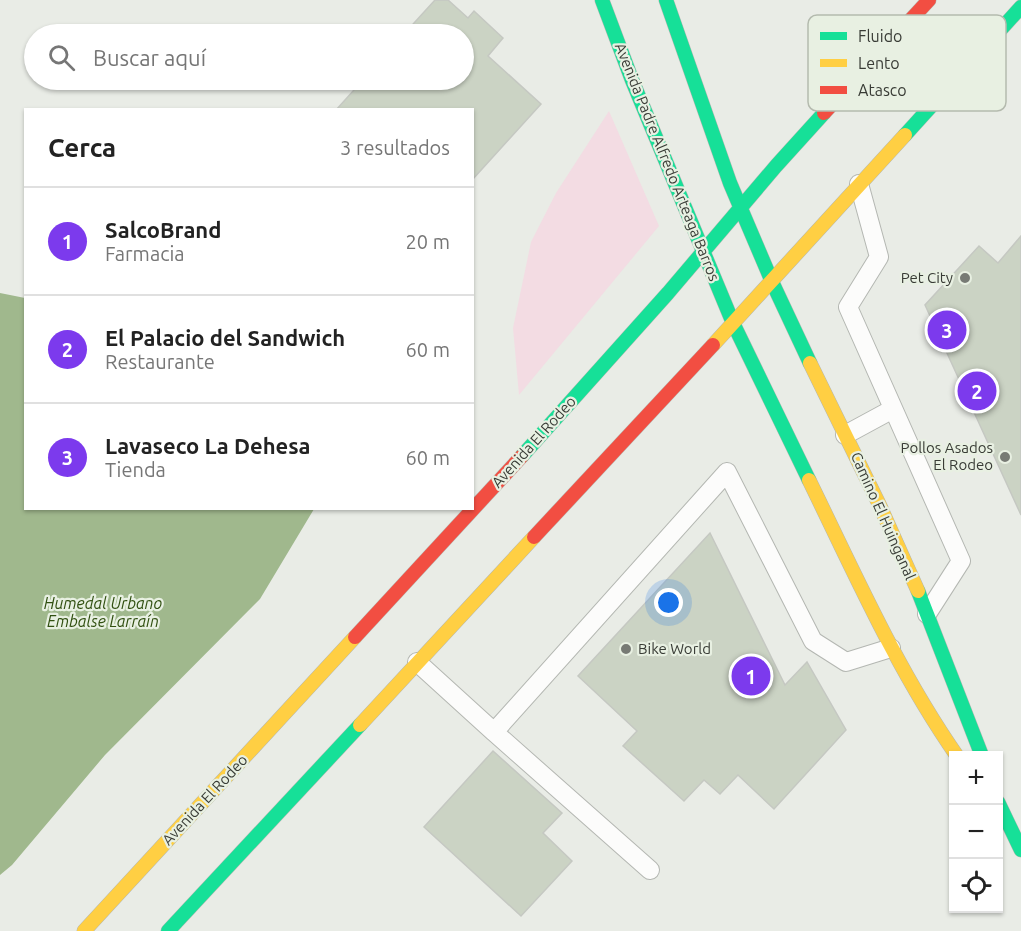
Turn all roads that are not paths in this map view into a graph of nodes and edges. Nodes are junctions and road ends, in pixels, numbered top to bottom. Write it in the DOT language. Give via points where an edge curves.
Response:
graph roads {
  1 [pos="602,0"];
  2 [pos="666,0"];
  3 [pos="929,0"];
  4 [pos="1021,8"];
  5 [pos="915,15"];
  6 [pos="1006,24"];
  7 [pos="827,111"];
  8 [pos="926,111"];
  9 [pos="859,184"];
  10 [pos="740,209"];
  11 [pos="703,253"];
  12 [pos="772,282"];
  13 [pos="733,323"];
  14 [pos="893,409"];
  15 [pos="845,435"];
  16 [pos="474,508"];
  17 [pos="472,510"];
  18 [pos="927,614"];
  19 [pos="891,648"];
  20 [pos="417,662"];
  21 [pos="494,732"];
  22 [pos="954,751"];
  23 [pos="980,751"];
  24 [pos="1003,815"];
  25 [pos="1021,850"];
  26 [pos="650,870"];
  27 [pos="84,931"];
  28 [pos="168,931"];
  1 -- 11 [label="street, Avenida Padre Alfredo Arteaga Barros"];
  2 -- 10 [label="street"];
  3 -- 5 [label="street, Avenida El Rodeo"];
  4 -- 6 [label="street"];
  7 -- 10 [label="street, Avenida El Rodeo"];
  8 -- 9 [label="street"];
  9 -- 12 [label="street"];
  9 -- 14 [label="lane" via="879,257 848,307"];
  10 -- 11 [label="street, Avenida El Rodeo"];
  10 -- 12 [label="street"];
  11 -- 13 [label="street, Avenida Padre Alfredo Arteaga Barros"];
  11 -- 16 [label="street, Avenida El Rodeo"];
  12 -- 13 [label="street"];
  12 -- 15 [label="street, Camino El Huinganal"];
  13 -- 19 [label="street"];
  13 -- 20 [label="street"];
  14 -- 15 [label="lane"];
  14 -- 18 [label="lane" via="961,561"];
  15 -- 18 [label="street, Camino El Huinganal"];
  17 -- 27 [label="street, Avenida El Rodeo"];
  18 -- 23 [label="street, Camino El Huinganal"];
  19 -- 21 [label="lane" via="846,662 813,641 727,472"];
  19 -- 22 [label="street"];
  20 -- 21 [label="lane"];
  20 -- 28 [label="street"];
  21 -- 26 [label="lane"];
  24 -- 25 [label="street"];
}
